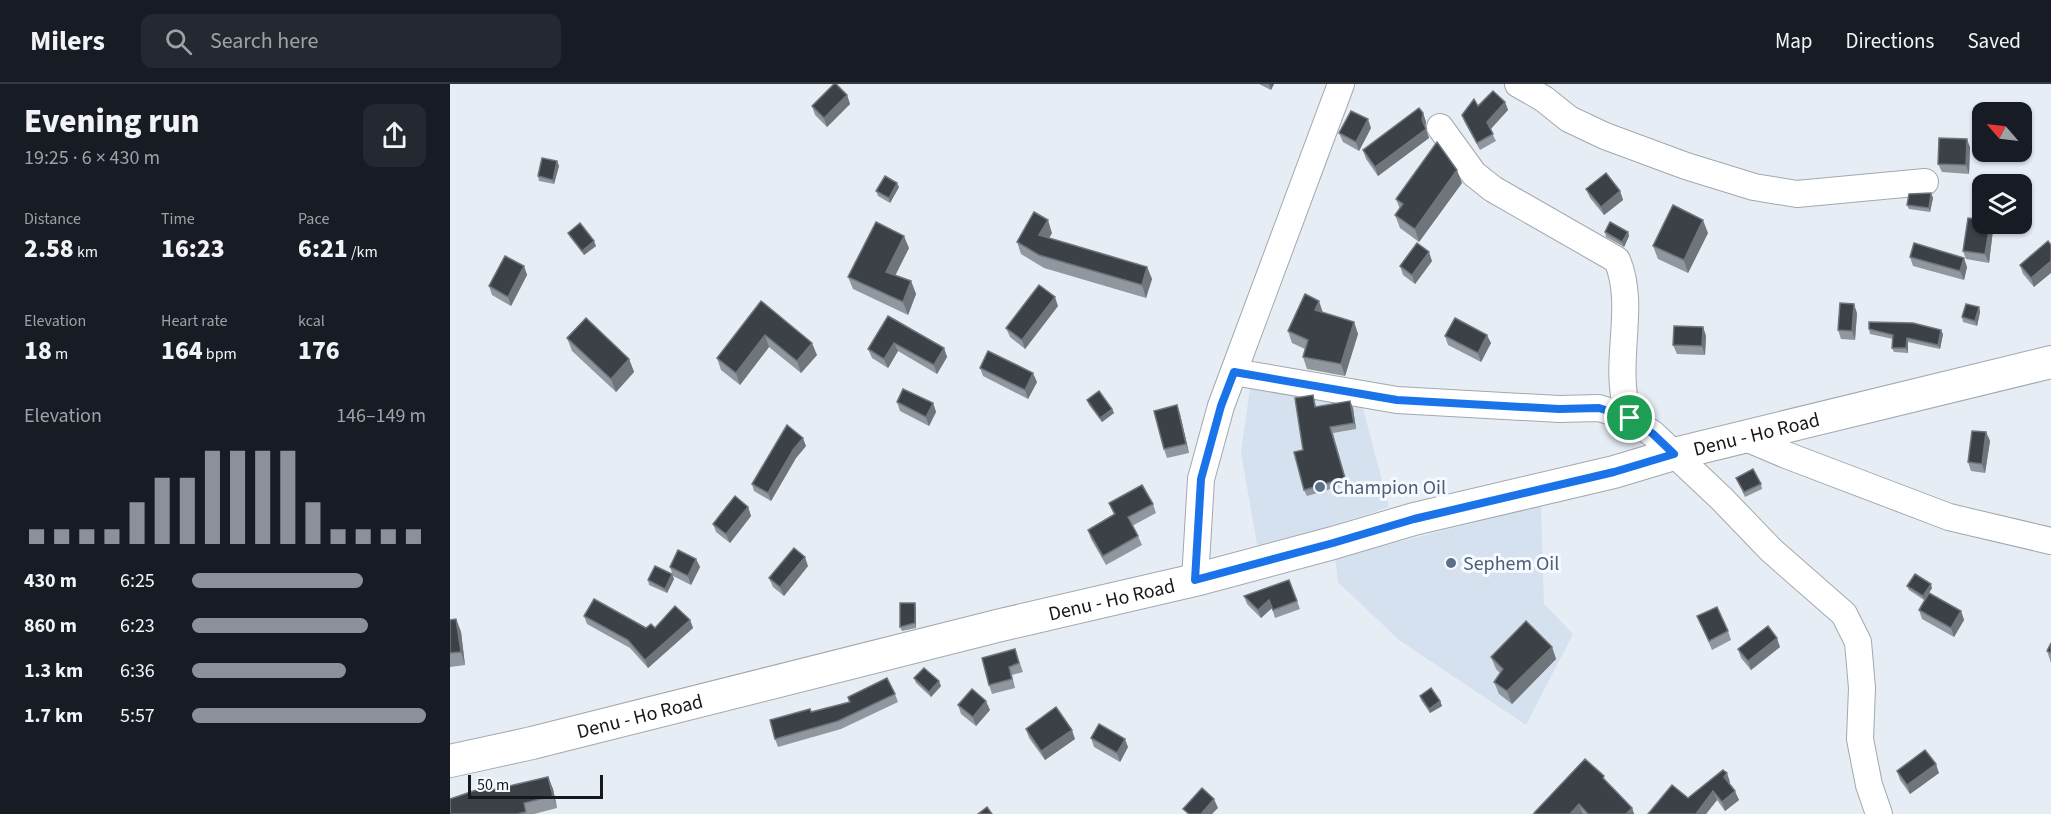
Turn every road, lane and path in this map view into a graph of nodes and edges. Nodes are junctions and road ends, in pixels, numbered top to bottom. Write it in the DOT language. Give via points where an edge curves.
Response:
graph roads {
  1 [pos="1341,84"];
  2 [pos="1518,84"];
  3 [pos="1440,127"];
  4 [pos="1925,182"];
  5 [pos="2051,362"];
  6 [pos="1234,372"];
  7 [pos="1630,418"];
  8 [pos="1746,438"];
  9 [pos="1674,454"];
  10 [pos="2051,541"];
  11 [pos="1195,580"];
  12 [pos="450,761"];
  13 [pos="1879,814"];
  1 -- 6 [label="street"];
  2 -- 4 [label="street" via="1569,119 1605,136 1754,187 1797,194"];
  3 -- 7 [label="street" via="1474,174 1493,189 1617,260 1624,296 1624,396"];
  5 -- 8 [label="main road, Denu - Ho Road"];
  6 -- 7 [label="street" via="1397,400 1599,408"];
  6 -- 11 [label="street" via="1201,479"];
  7 -- 9 [label="street"];
  8 -- 9 [label="main road, Denu - Ho Road"];
  8 -- 10 [label="street" via="1949,517"];
  9 -- 11 [label="main road, Denu - Ho Road" via="1414,519"];
  9 -- 13 [label="street" via="1771,550 1844,614 1858,642 1862,688 1860,739"];
  11 -- 12 [label="main road, Denu - Ho Road"];
}
